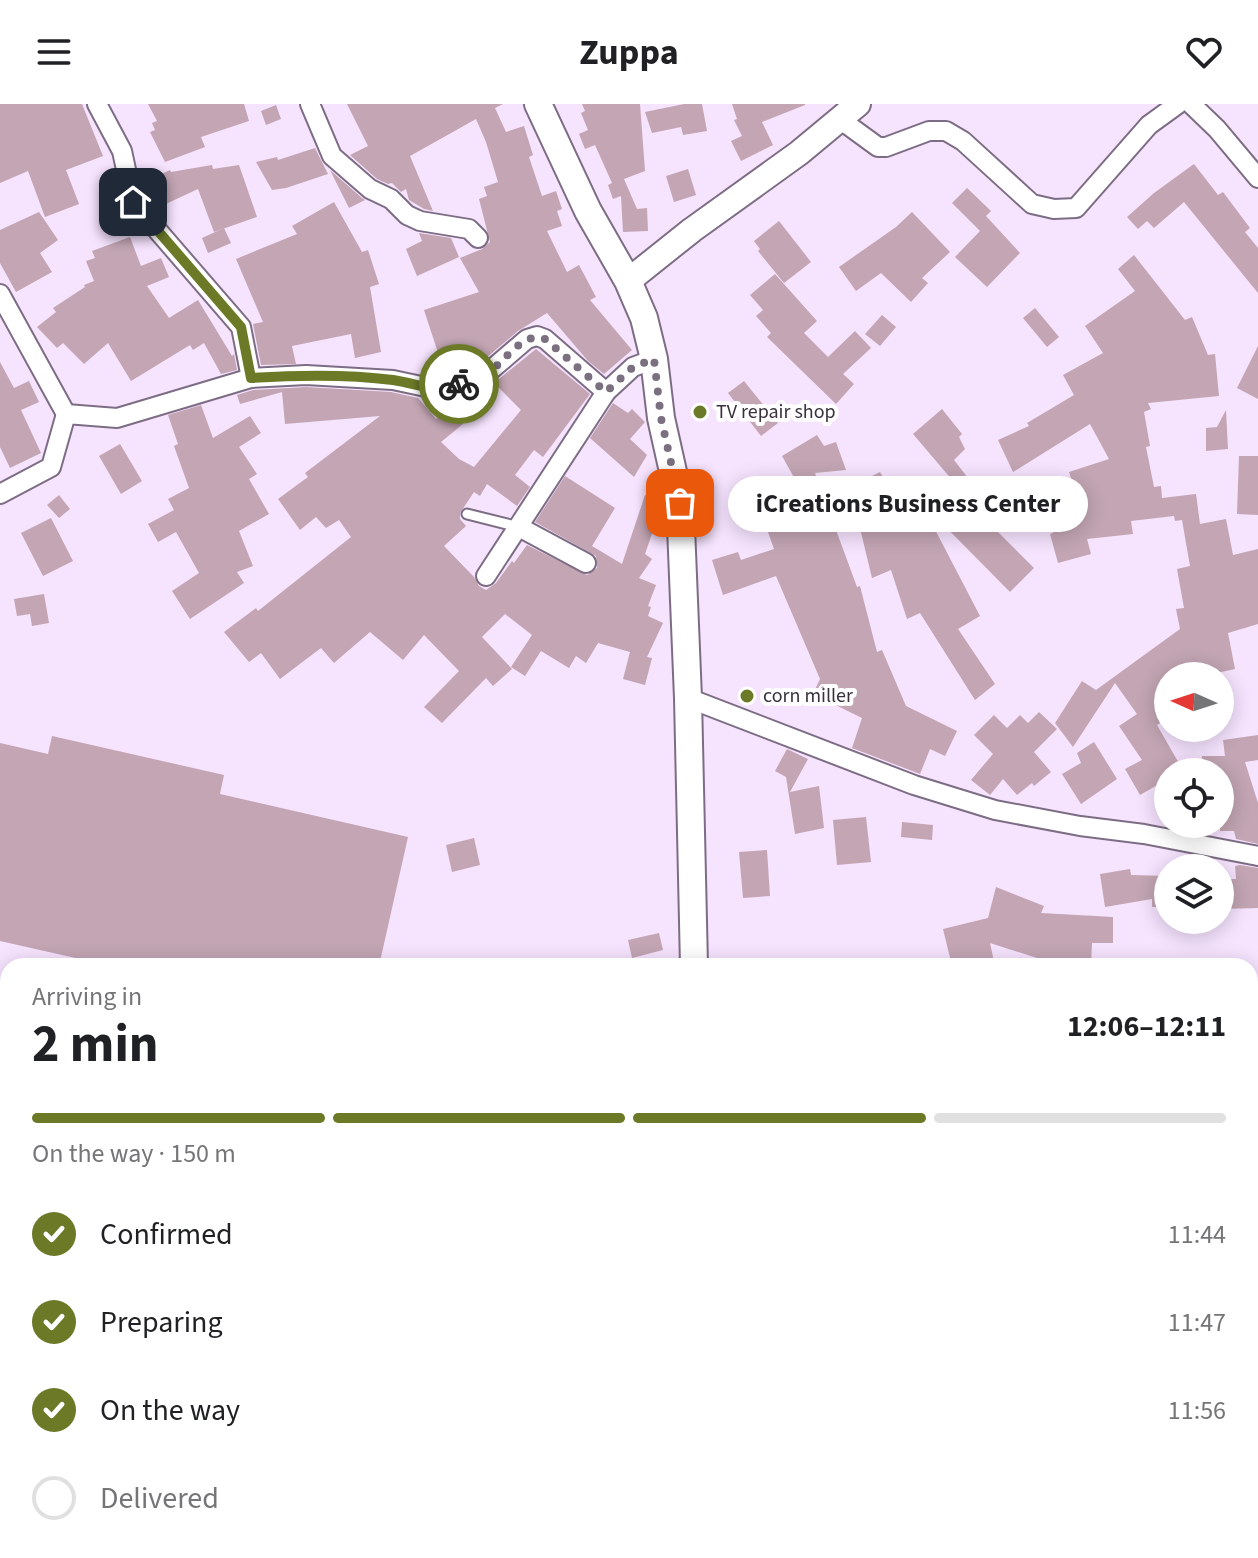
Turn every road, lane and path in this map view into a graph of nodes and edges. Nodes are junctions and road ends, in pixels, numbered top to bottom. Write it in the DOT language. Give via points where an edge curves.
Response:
graph roads {
  1 [pos="97,104"];
  2 [pos="310,104"];
  3 [pos="538,104"];
  4 [pos="1178,104"];
  5 [pos="1196,106"];
  6 [pos="849,112"];
  7 [pos="1251,156"];
  8 [pos="1258,178"];
  9 [pos="478,238"];
  10 [pos="628,281"];
  11 [pos="0,294"];
  12 [pos="654,359"];
  13 [pos="251,378"];
  14 [pos="606,392"];
  15 [pos="66,414"];
  16 [pos="0,494"];
  17 [pos="467,514"];
  18 [pos="519,527"];
  19 [pos="586,563"];
  20 [pos="486,576"];
  21 [pos="688,698"];
  22 [pos="1258,856"];
  23 [pos="694,958"];
  1 -- 13 [label="street" via="122,151 133,202 241,327"];
  2 -- 9 [label="street" via="332,156 370,189 420,221 469,229"];
  3 -- 10 [label="main road"];
  4 -- 6 [label="street" via="1149,125 1076,208 1054,209 1032,204 946,131 878,147"];
  5 -- 7 [label="street"];
  6 -- 10 [label="street"];
  7 -- 8 [label="street"];
  10 -- 12 [label="main road"];
  11 -- 15 [label="street"];
  12 -- 14 [label="street" via="633,367"];
  12 -- 21 [label="main road" via="680,503"];
  13 -- 14 [label="street" via="379,379 440,390 485,375 537,336"];
  13 -- 15 [label="street" via="117,418"];
  14 -- 18 [label="street"];
  15 -- 16 [label="street" via="51,467"];
  17 -- 18 [label="lane"];
  18 -- 19 [label="street"];
  18 -- 20 [label="street"];
  21 -- 22 [label="street" via="914,785 995,810"];
  21 -- 23 [label="main road"];
}
